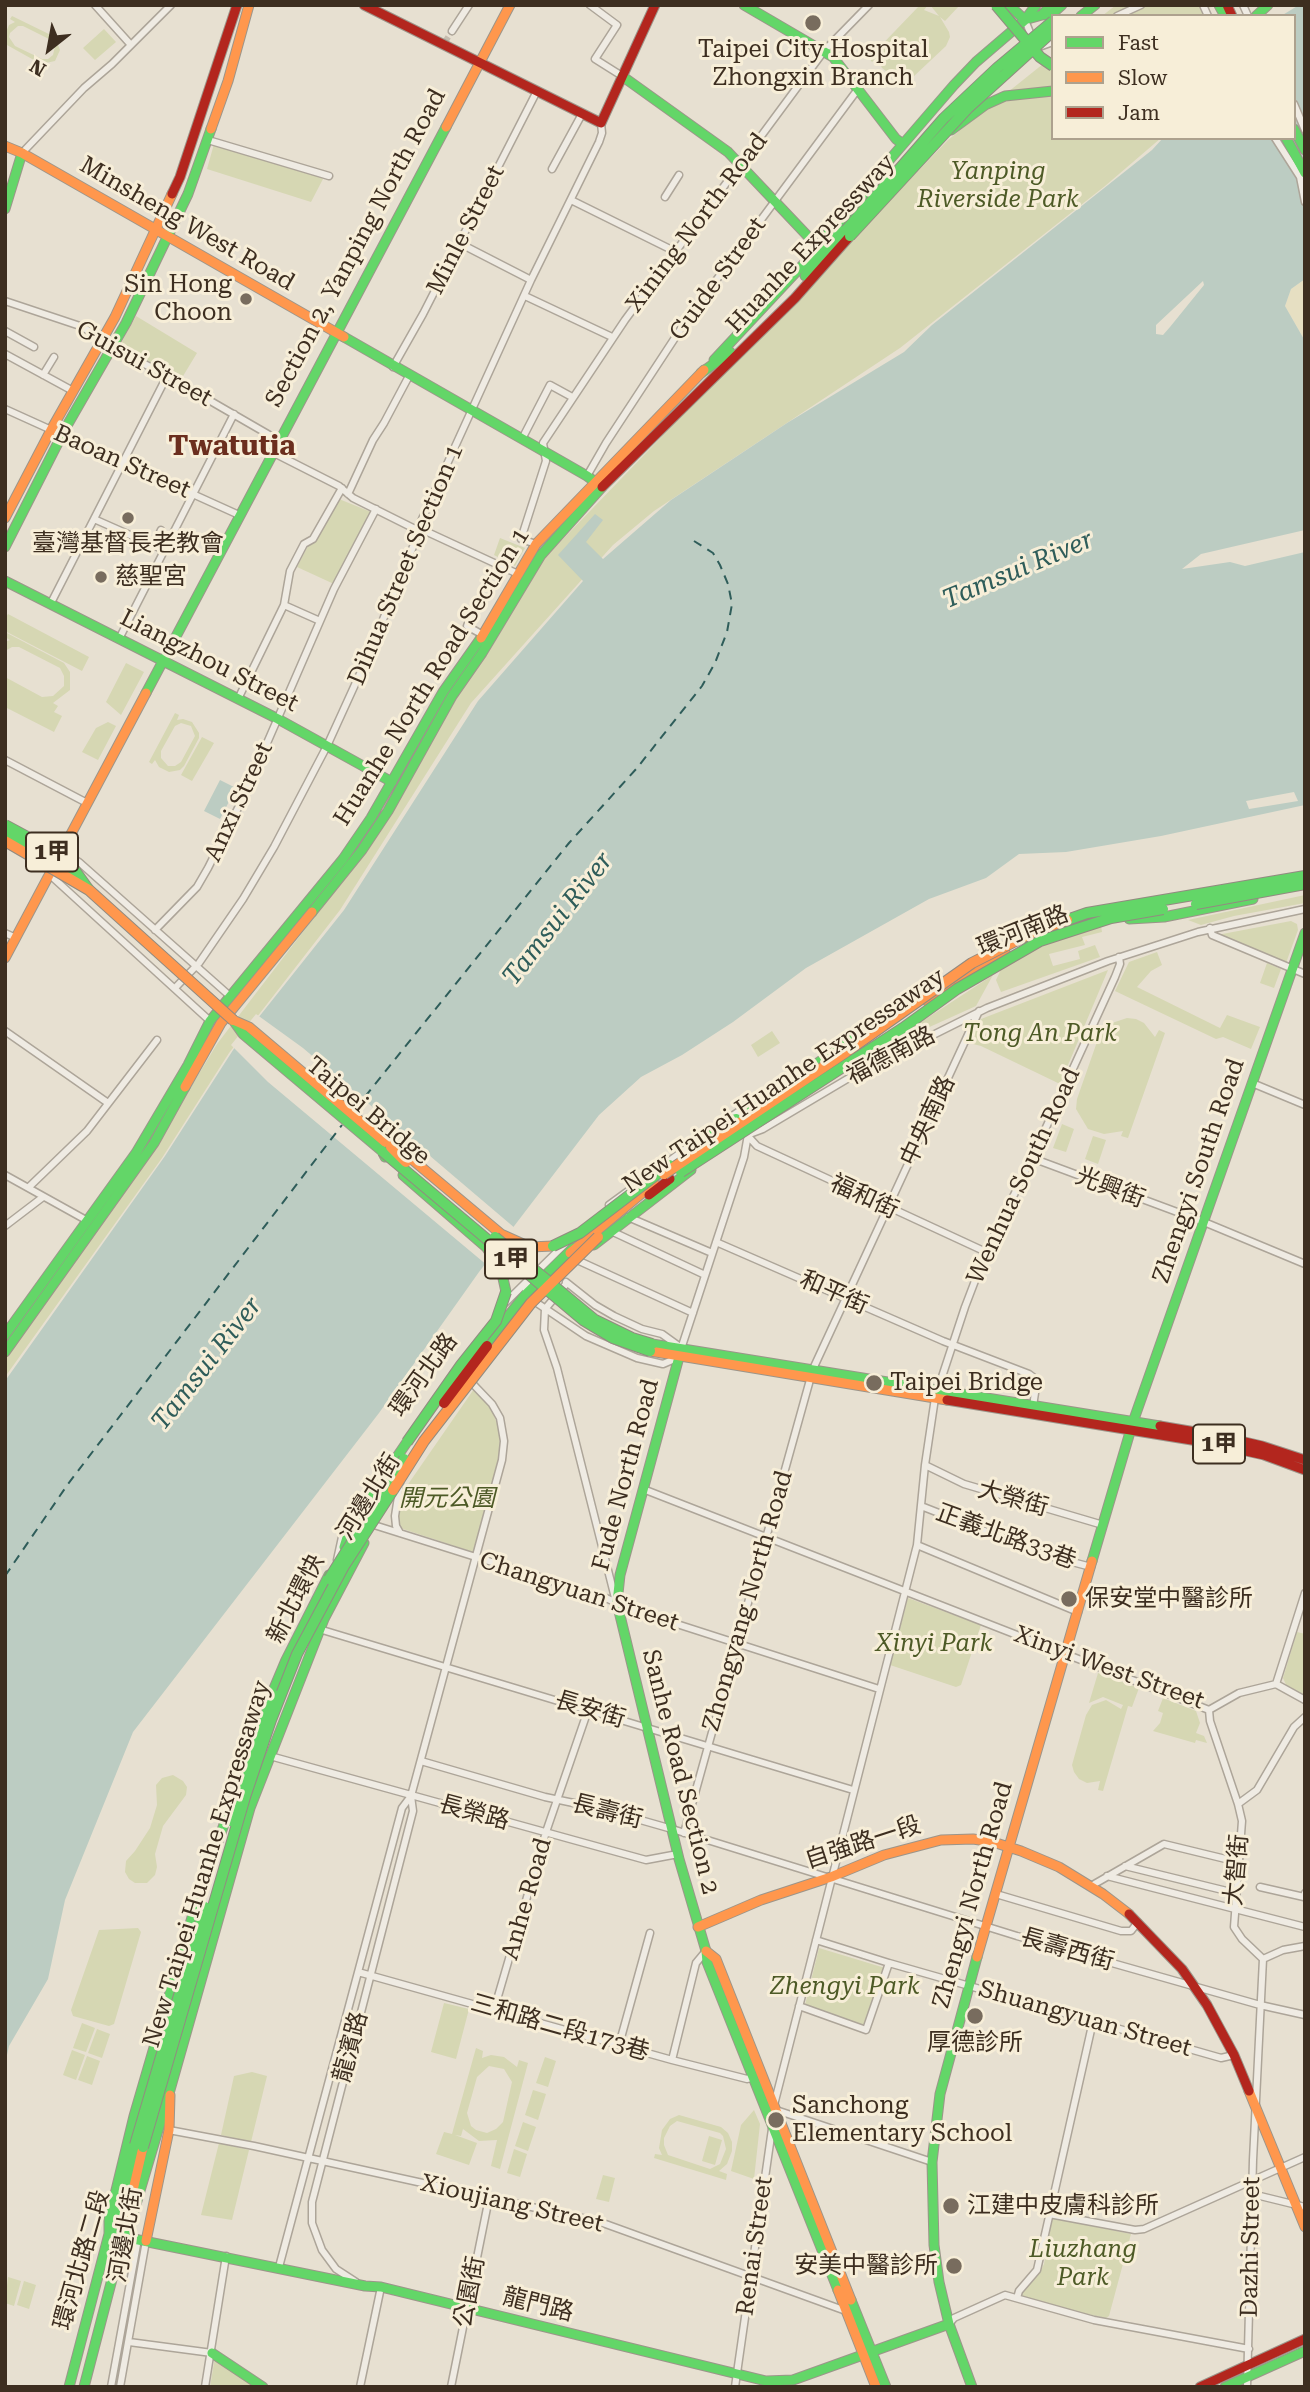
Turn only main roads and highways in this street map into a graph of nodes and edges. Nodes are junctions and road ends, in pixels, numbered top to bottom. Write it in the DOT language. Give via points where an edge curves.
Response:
graph roads {
  1 [pos="237,5"];
  2 [pos="249,5"];
  3 [pos="510,5"];
  4 [pos="655,5"];
  5 [pos="744,5"];
  6 [pos="994,5"];
  7 [pos="1026,5"];
  8 [pos="1036,5"];
  9 [pos="1051,5"];
  10 [pos="1068,5"];
  11 [pos="365,6"];
  12 [pos="1009,6"];
  13 [pos="1051,14"];
  14 [pos="1052,14"];
  15 [pos="1042,15"];
  16 [pos="1025,20"];
  17 [pos="1051,24"];
  18 [pos="1051,33"];
  19 [pos="1051,41"];
  20 [pos="479,62"];
  21 [pos="1051,65"];
  22 [pos="622,76"];
  23 [pos="1051,92"];
  24 [pos="1296,133"];
  25 [pos="937,140"];
  26 [pos="1287,140"];
  27 [pos="903,144"];
  28 [pos="5,146"];
  29 [pos="1305,150"];
  30 [pos="22,153"];
  31 [pos="1305,173"];
  32 [pos="9,176"];
  33 [pos="6,204"];
  34 [pos="155,230"];
  35 [pos="167,238"];
  36 [pos="827,239"];
  37 [pos="819,248"];
  38 [pos="335,333"];
  39 [pos="701,373"];
  40 [pos="595,481"];
  41 [pos="5,518"];
  42 [pos="5,547"];
  43 [pos="5,581"];
  44 [pos="162,661"];
  45 [pos="392,782"];
  46 [pos="5,823"];
  47 [pos="5,833"];
  48 [pos="5,844"];
  49 [pos="61,852"];
  50 [pos="50,874"];
  51 [pos="1305,876"];
  52 [pos="1305,886"];
  53 [pos="89,890"];
  54 [pos="1174,900"];
  55 [pos="1305,933"];
  56 [pos="5,958"];
  57 [pos="216,1019"];
  58 [pos="750,1111"];
  59 [pos="386,1149"];
  60 [pos="574,1256"];
  61 [pos="547,1266"];
  62 [pos="563,1280"];
  63 [pos="5,1335"];
  64 [pos="5,1352"];
  65 [pos="680,1352"];
  66 [pos="936,1394"];
  67 [pos="1132,1426"];
  68 [pos="1305,1460"];
  69 [pos="1305,1470"];
  70 [pos="344,1547"];
  71 [pos="617,1603"];
  72 [pos="1010,1847"];
  73 [pos="698,1927"];
  74 [pos="757,2076"];
  75 [pos="170,2090"];
  76 [pos="139,2146"];
  77 [pos="1300,2206"];
  78 [pos="1305,2227"];
  79 [pos="110,2234"];
  80 [pos="124,2237"];
  81 [pos="142,2240"];
  82 [pos="949,2324"];
  83 [pos="1305,2339"];
  84 [pos="212,2353"];
  85 [pos="868,2354"];
  86 [pos="1302,2354"];
  87 [pos="735,2381"];
  88 [pos="1248,2382"];
  89 [pos="69,2387"];
  90 [pos="84,2387"];
  91 [pos="263,2387"];
  92 [pos="876,2387"];
  93 [pos="886,2387"];
  94 [pos="972,2387"];
  95 [pos="1200,2387"];
  96 [pos="1225,2387"];
  1 -- 34 [label="main road" via="183,170"];
  2 -- 35 [label="main road" via="208,140"];
  3 -- 20 [label="main road, Section 2, Yanping North Road"];
  4 -- 22 [label="main road"];
  5 -- 27 [label="main road" via="833,57"];
  6 -- 16 [label="main road" via="1009,19"];
  6 -- 21 [label="main road, bridge"];
  7 -- 16 [label="main road"];
  8 -- 16 [label="main road, Huanhe North Road Section 1"];
  9 -- 15 [label="main road"];
  10 -- 14 [label="main road"];
  11 -- 20 [label="main road"];
  12 -- 16 [label="main road"];
  13 -- 15 [label="main road"];
  15 -- 16 [label="main road"];
  16 -- 27 [label="main road, Huanhe North Road Section 1" via="976,62"];
  17 -- 39 [label="main road, Huanhe Expressway, bridge" via="944,118 787,298"];
  18 -- 25 [label="main road, Huanhe Expressway, bridge"];
  19 -- 36 [label="main road, bridge" via="984,98 908,148"];
  20 -- 22 [label="main road" via="601,123"];
  20 -- 38 [label="main road, Section 2, Yanping North Road"];
  22 -- 37 [label="main road" via="728,152"];
  23 -- 25 [label="main road, bridge" via="1005,96"];
  24 -- 29 [label="main road"];
  25 -- 40 [label="main road, Huanhe Expressway, bridge" via="795,298 669,420"];
  26 -- 31 [label="main road"];
  27 -- 36 [label="main road, Huanhe North Road Section 1" via="829,230"];
  28 -- 30 [label="main road, Minsheng West Road"];
  30 -- 32 [label="main road"];
  30 -- 34 [label="main road, Minsheng West Road"];
  32 -- 33 [label="main road"];
  34 -- 35 [label="main road, Minsheng West Road"];
  34 -- 41 [label="main road" via="104,339"];
  35 -- 38 [label="main road, Minsheng West Road"];
  35 -- 42 [label="main road"];
  36 -- 37 [label="main road, Huanhe North Road Section 1"];
  37 -- 39 [label="main road, Huanhe North Road Section 1"];
  38 -- 40 [label="main road, Minsheng West Road"];
  38 -- 44 [label="main road, Section 2, Yanping North Road"];
  39 -- 40 [label="main road, Huanhe North Road Section 1"];
  40 -- 45 [label="main road, Huanhe North Road Section 1" via="536,544"];
  40 -- 57 [label="main road, Huanhe North Road Section 1" via="541,555 362,850"];
  43 -- 44 [label="main road, Liangzhou Street"];
  44 -- 45 [label="main road, Liangzhou Street"];
  44 -- 49 [label="main road, Section 2, Yanping North Road"];
  45 -- 57 [label="main road, Huanhe North Road Section 1" via="343,859"];
  46 -- 49 [label="main road"];
  46 -- 53 [label="main road, Taipei Bridge / 1甲, bridge" via="71,865"];
  47 -- 53 [label="main road, 1甲, bridge" via="52,860"];
  48 -- 50 [label="main road"];
  48 -- 53 [label="main road, Taipei Bridge / 1甲, bridge"];
  49 -- 50 [label="main road, Section 2, Yanping North Road"];
  50 -- 56 [label="main road, Section 2, Yanping North Road"];
  51 -- 54 [label="main road, New Taipei Huanhe Expressaway, bridge"];
  51 -- 58 [label="main road, 環河南路" via="1096,908 1018,934 970,960"];
  52 -- 60 [label="main road, 環河南路" via="1164,916 1105,921 1030,946 977,972 758,1122 747,1135"];
  52 -- 76 [label="main road, New Taipei Huanhe Expressaway, bridge" via="1111,918 1040,941 966,984 670,1179 547,1285 424,1441 344,1566 297,1654 242,1808"];
  53 -- 59 [label="main road, Taipei Bridge / 1甲, bridge"];
  54 -- 58 [label="main road, bridge" via="1090,918 1031,938 982,964 764,1108"];
  54 -- 60 [label="main road, New Taipei Huanhe Expressaway, bridge" via="1087,913 1035,931 972,963 664,1174"];
  55 -- 67 [label="main road, Zhengyi South Road"];
  57 -- 63 [label="main road" via="136,1153"];
  57 -- 64 [label="main road" via="155,1143"];
  58 -- 59 [label="main road, bridge" via="580,1233 552,1246 530,1247 500,1234 408,1156"];
  58 -- 61 [label="main road, 環河南路" via="639,1191"];
  59 -- 65 [label="main road, Taipei Bridge / 1甲, bridge" via="582,1310 651,1347"];
  59 -- 70 [label="main road, bridge" via="387,1160 486,1247 501,1269 506,1292 496,1321 358,1514"];
  60 -- 62 [label="main road, 環河南路"];
  60 -- 76 [label="main road, 新北環快, bridge" via="517,1308 414,1445 338,1561 297,1641 262,1720 237,1797"];
  61 -- 70 [label="main road, 環河北路" via="404,1451"];
  62 -- 75 [label="main road, 河邊北街" via="534,1302 400,1483 320,1629 237,1847"];
  65 -- 66 [label="main road, 1甲"];
  65 -- 71 [label="main road, Fude North Road" via="620,1575"];
  66 -- 67 [label="main road, 1甲"];
  66 -- 67 [label="main road, 1甲" via="1033,1406"];
  67 -- 68 [label="main road, 1甲" via="1235,1439"];
  67 -- 69 [label="main road, 1甲" via="1264,1455"];
  67 -- 72 [label="main road, Zhengyi North Road"];
  70 -- 79 [label="main road, 環河北路" via="273,1690 195,1907 134,2116 109,2219"];
  71 -- 73 [label="main road, Sanhe Road Section 2"];
  72 -- 73 [label="main road, 自強路一段" via="973,1839 941,1840 893,1852"];
  72 -- 77 [label="main road, 自強路一段" via="1091,1886 1164,1947 1220,2027"];
  72 -- 82 [label="main road, Zhengyi North Road" via="940,2094 932,2162 934,2245"];
  73 -- 74 [label="main road, Sanhe Road Section 2" via="706,1951 716,1959"];
  74 -- 85 [label="main road, Sanhe Road Section 2" via="846,2311"];
  74 -- 85 [label="main road, Sanhe Road Section 2" via="775,2108"];
  75 -- 80 [label="main road, 河邊北街"];
  75 -- 81 [label="main road, 河邊北街" via="169,2130"];
  76 -- 79 [label="main road, 環河北路二段"];
  76 -- 80 [label="main road, 環河北路二段"];
  77 -- 78 [label="main road, 自強路一段"];
  79 -- 80 [label="main road, 龍門路"];
  79 -- 89 [label="main road, 環河北路二段"];
  80 -- 81 [label="main road, 龍門路"];
  80 -- 90 [label="main road, 環河北路二段"];
  81 -- 87 [label="main road, 龍門路" via="381,2287"];
  82 -- 85 [label="main road, 龍門路"];
  82 -- 94 [label="main road, Zhengyi North Road"];
  83 -- 95 [label="main road"];
  84 -- 91 [label="main road"];
  85 -- 87 [label="main road, 龍門路" via="793,2380"];
  85 -- 92 [label="main road"];
  85 -- 93 [label="main road"];
  86 -- 88 [label="main road"];
  88 -- 96 [label="main road"];
}
